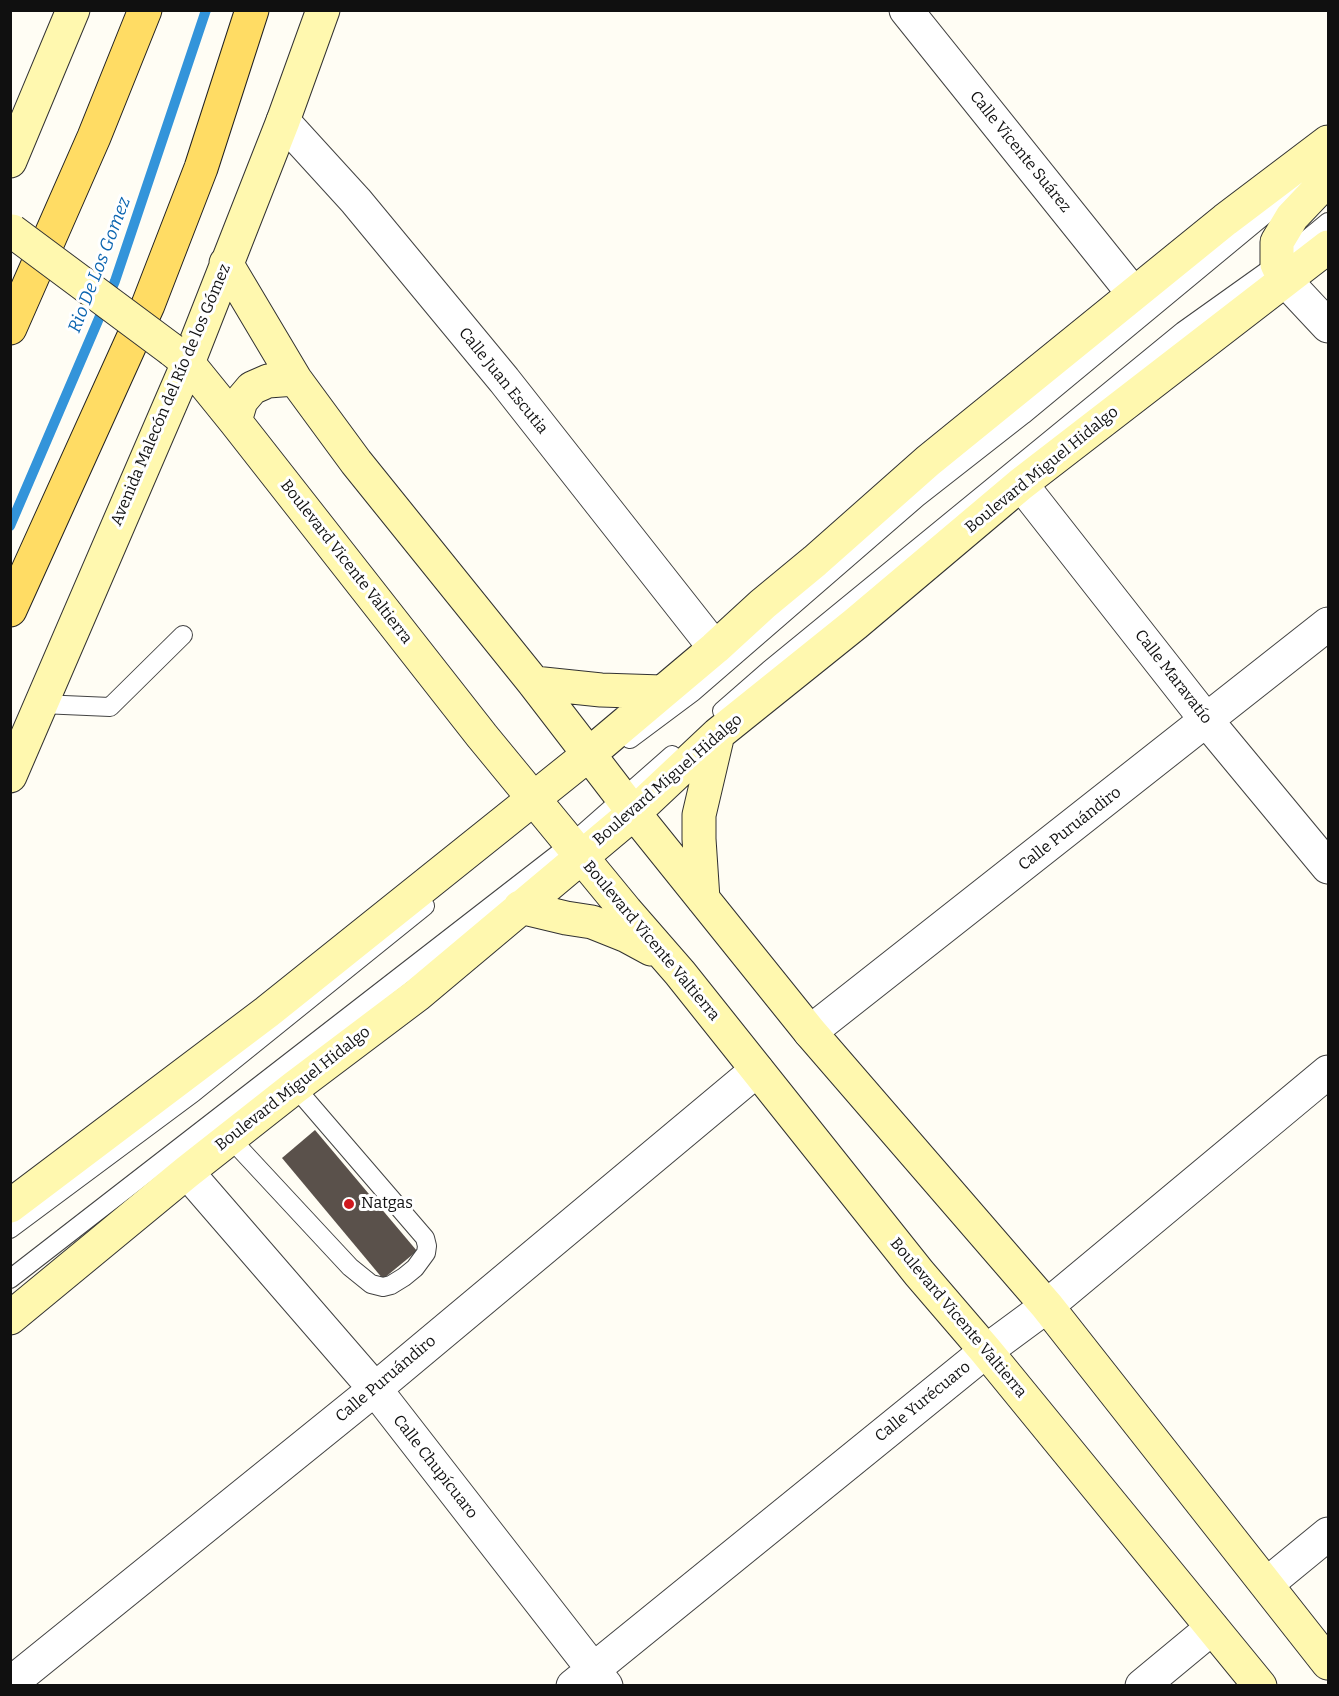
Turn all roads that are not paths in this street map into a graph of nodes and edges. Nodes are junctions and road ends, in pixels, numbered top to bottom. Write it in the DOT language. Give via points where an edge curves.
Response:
graph roads {
  1 [pos="73,10"];
  2 [pos="145,10"];
  3 [pos="252,10"];
  4 [pos="263,10"];
  5 [pos="323,10"];
  6 [pos="906,10"];
  7 [pos="238,50"];
  8 [pos="283,121"];
  9 [pos="1329,142"];
  10 [pos="10,161"];
  11 [pos="1329,161"];
  12 [pos="1329,179"];
  13 [pos="1329,222"];
  14 [pos="11,231"];
  15 [pos="1329,246"];
  16 [pos="226,263"];
  17 [pos="1280,272"];
  18 [pos="1133,293"];
  19 [pos="1329,326"];
  20 [pos="10,328"];
  21 [pos="180,357"];
  22 [pos="295,379"];
  23 [pos="235,421"];
  24 [pos="1021,484"];
  25 [pos="10,610"];
  26 [pos="1329,624"];
  27 [pos="183,635"];
  28 [pos="714,648"];
  29 [pos="534,682"];
  30 [pos="662,692"];
  31 [pos="41,704"];
  32 [pos="1207,721"];
  33 [pos="718,734"];
  34 [pos="592,760"];
  35 [pos="10,776"];
  36 [pos="537,803"];
  37 [pos="628,806"];
  38 [pos="576,850"];
  39 [pos="1329,867"];
  40 [pos="703,899"];
  41 [pos="520,907"];
  42 [pos="680,973"];
  43 [pos="810,1032"];
  44 [pos="757,1070"];
  45 [pos="1329,1072"];
  46 [pos="295,1087"];
  47 [pos="230,1138"];
  48 [pos="187,1172"];
  49 [pos="10,1206"];
  50 [pos="10,1229"];
  51 [pos="10,1279"];
  52 [pos="1047,1306"];
  53 [pos="10,1318"];
  54 [pos="986,1351"];
  55 [pos="375,1389"];
  56 [pos="1329,1534"];
  57 [pos="1267,1584"];
  58 [pos="1212,1628"];
  59 [pos="1329,1663"];
  60 [pos="591,1680"];
  61 [pos="10,1684"];
  62 [pos="1142,1686"];
  63 [pos="1260,1686"];
  1 -- 10 [label="main road"];
  2 -- 20 [label="main road" via="94,138"];
  3 -- 7 [label="main road"];
  4 -- 7 [label="main road"];
  5 -- 8 [label="main road, Avenida Malecón del Río de los Gómez"];
  6 -- 18 [label="street, Calle Vicente Suárez"];
  7 -- 25 [label="main road" via="201,168 148,305"];
  8 -- 16 [label="main road, Avenida Malecón del Río de los Gómez"];
  8 -- 28 [label="street, Calle Juan Escutia" via="356,201 489,362"];
  9 -- 18 [label="main road"];
  11 -- 34 [label="lane" via="917,498 693,692"];
  12 -- 17 [label="main road" via="1281,232 1277,242"];
  13 -- 17 [label="lane"];
  14 -- 21 [label="main road, Boulevard Vicente Valtierra, bridge"];
  15 -- 17 [label="main road, Boulevard Miguel Hidalgo"];
  16 -- 21 [label="main road, Avenida Malecón del Río de los Gómez"];
  16 -- 22 [label="main road"];
  17 -- 19 [label="street"];
  17 -- 24 [label="main road, Boulevard Miguel Hidalgo"];
  17 -- 37 [label="lane" via="1183,331 1004,476 769,670"];
  18 -- 28 [label="main road" via="928,461"];
  21 -- 23 [label="main road, Boulevard Vicente Valtierra"];
  21 -- 31 [label="main road, Avenida Malecón del Río de los Gómez"];
  22 -- 23 [label="main road" via="268,381 252,388 241,401"];
  22 -- 29 [label="main road" via="356,462"];
  23 -- 36 [label="main road, Boulevard Vicente Valtierra"];
  24 -- 32 [label="street, Calle Maravatío"];
  24 -- 33 [label="main road, Boulevard Miguel Hidalgo"];
  26 -- 32 [label="street, Calle Puruándiro"];
  27 -- 31 [label="lane" via="110,707"];
  28 -- 30 [label="main road"];
  29 -- 30 [label="main road"];
  29 -- 34 [label="main road"];
  30 -- 34 [label="main road"];
  31 -- 35 [label="main road, Avenida Malecón del Río de los Gómez"];
  32 -- 39 [label="street, Calle Maravatío"];
  32 -- 43 [label="street, Calle Puruándiro"];
  33 -- 37 [label="main road, Boulevard Miguel Hidalgo"];
  33 -- 40 [label="main road" via="699,815"];
  34 -- 36 [label="main road"];
  34 -- 37 [label="main road"];
  36 -- 38 [label="main road, Boulevard Vicente Valtierra"];
  36 -- 49 [label="main road"];
  36 -- 50 [label="lane" via="401,926 193,1093"];
  37 -- 38 [label="main road, Boulevard Miguel Hidalgo"];
  37 -- 40 [label="main road"];
  38 -- 41 [label="main road, Boulevard Miguel Hidalgo"];
  38 -- 42 [label="main road, Boulevard Vicente Valtierra"];
  38 -- 51 [label="lane"];
  40 -- 43 [label="main road"];
  41 -- 42 [label="main road" via="592,922 627,936 653,950"];
  41 -- 46 [label="main road, Boulevard Miguel Hidalgo" via="417,995"];
  42 -- 44 [label="main road, Boulevard Vicente Valtierra"];
  43 -- 52 [label="main road"];
  44 -- 54 [label="main road, Boulevard Vicente Valtierra"];
  44 -- 55 [label="street, Calle Puruándiro"];
  45 -- 52 [label="street, Calle Yurécuaro"];
  46 -- 47 [label="main road, Boulevard Miguel Hidalgo"];
  46 -- 47 [label="lane" via="425,1238 426,1253 404,1277 382,1287 371,1284 350,1267"];
  47 -- 48 [label="main road, Boulevard Miguel Hidalgo"];
  48 -- 53 [label="main road, Boulevard Miguel Hidalgo"];
  48 -- 55 [label="street, Calle Chupícuaro"];
  52 -- 54 [label="street, Calle Yurécuaro"];
  52 -- 57 [label="main road"];
  54 -- 58 [label="main road, Boulevard Vicente Valtierra"];
  54 -- 60 [label="street, Calle Yurécuaro"];
  55 -- 60 [label="street, Calle Chupícuaro"];
  55 -- 61 [label="street, Calle Puruándiro"];
  56 -- 57 [label="street"];
  57 -- 59 [label="main road"];
  58 -- 62 [label="street"];
  58 -- 63 [label="main road, Boulevard Vicente Valtierra"];
}
